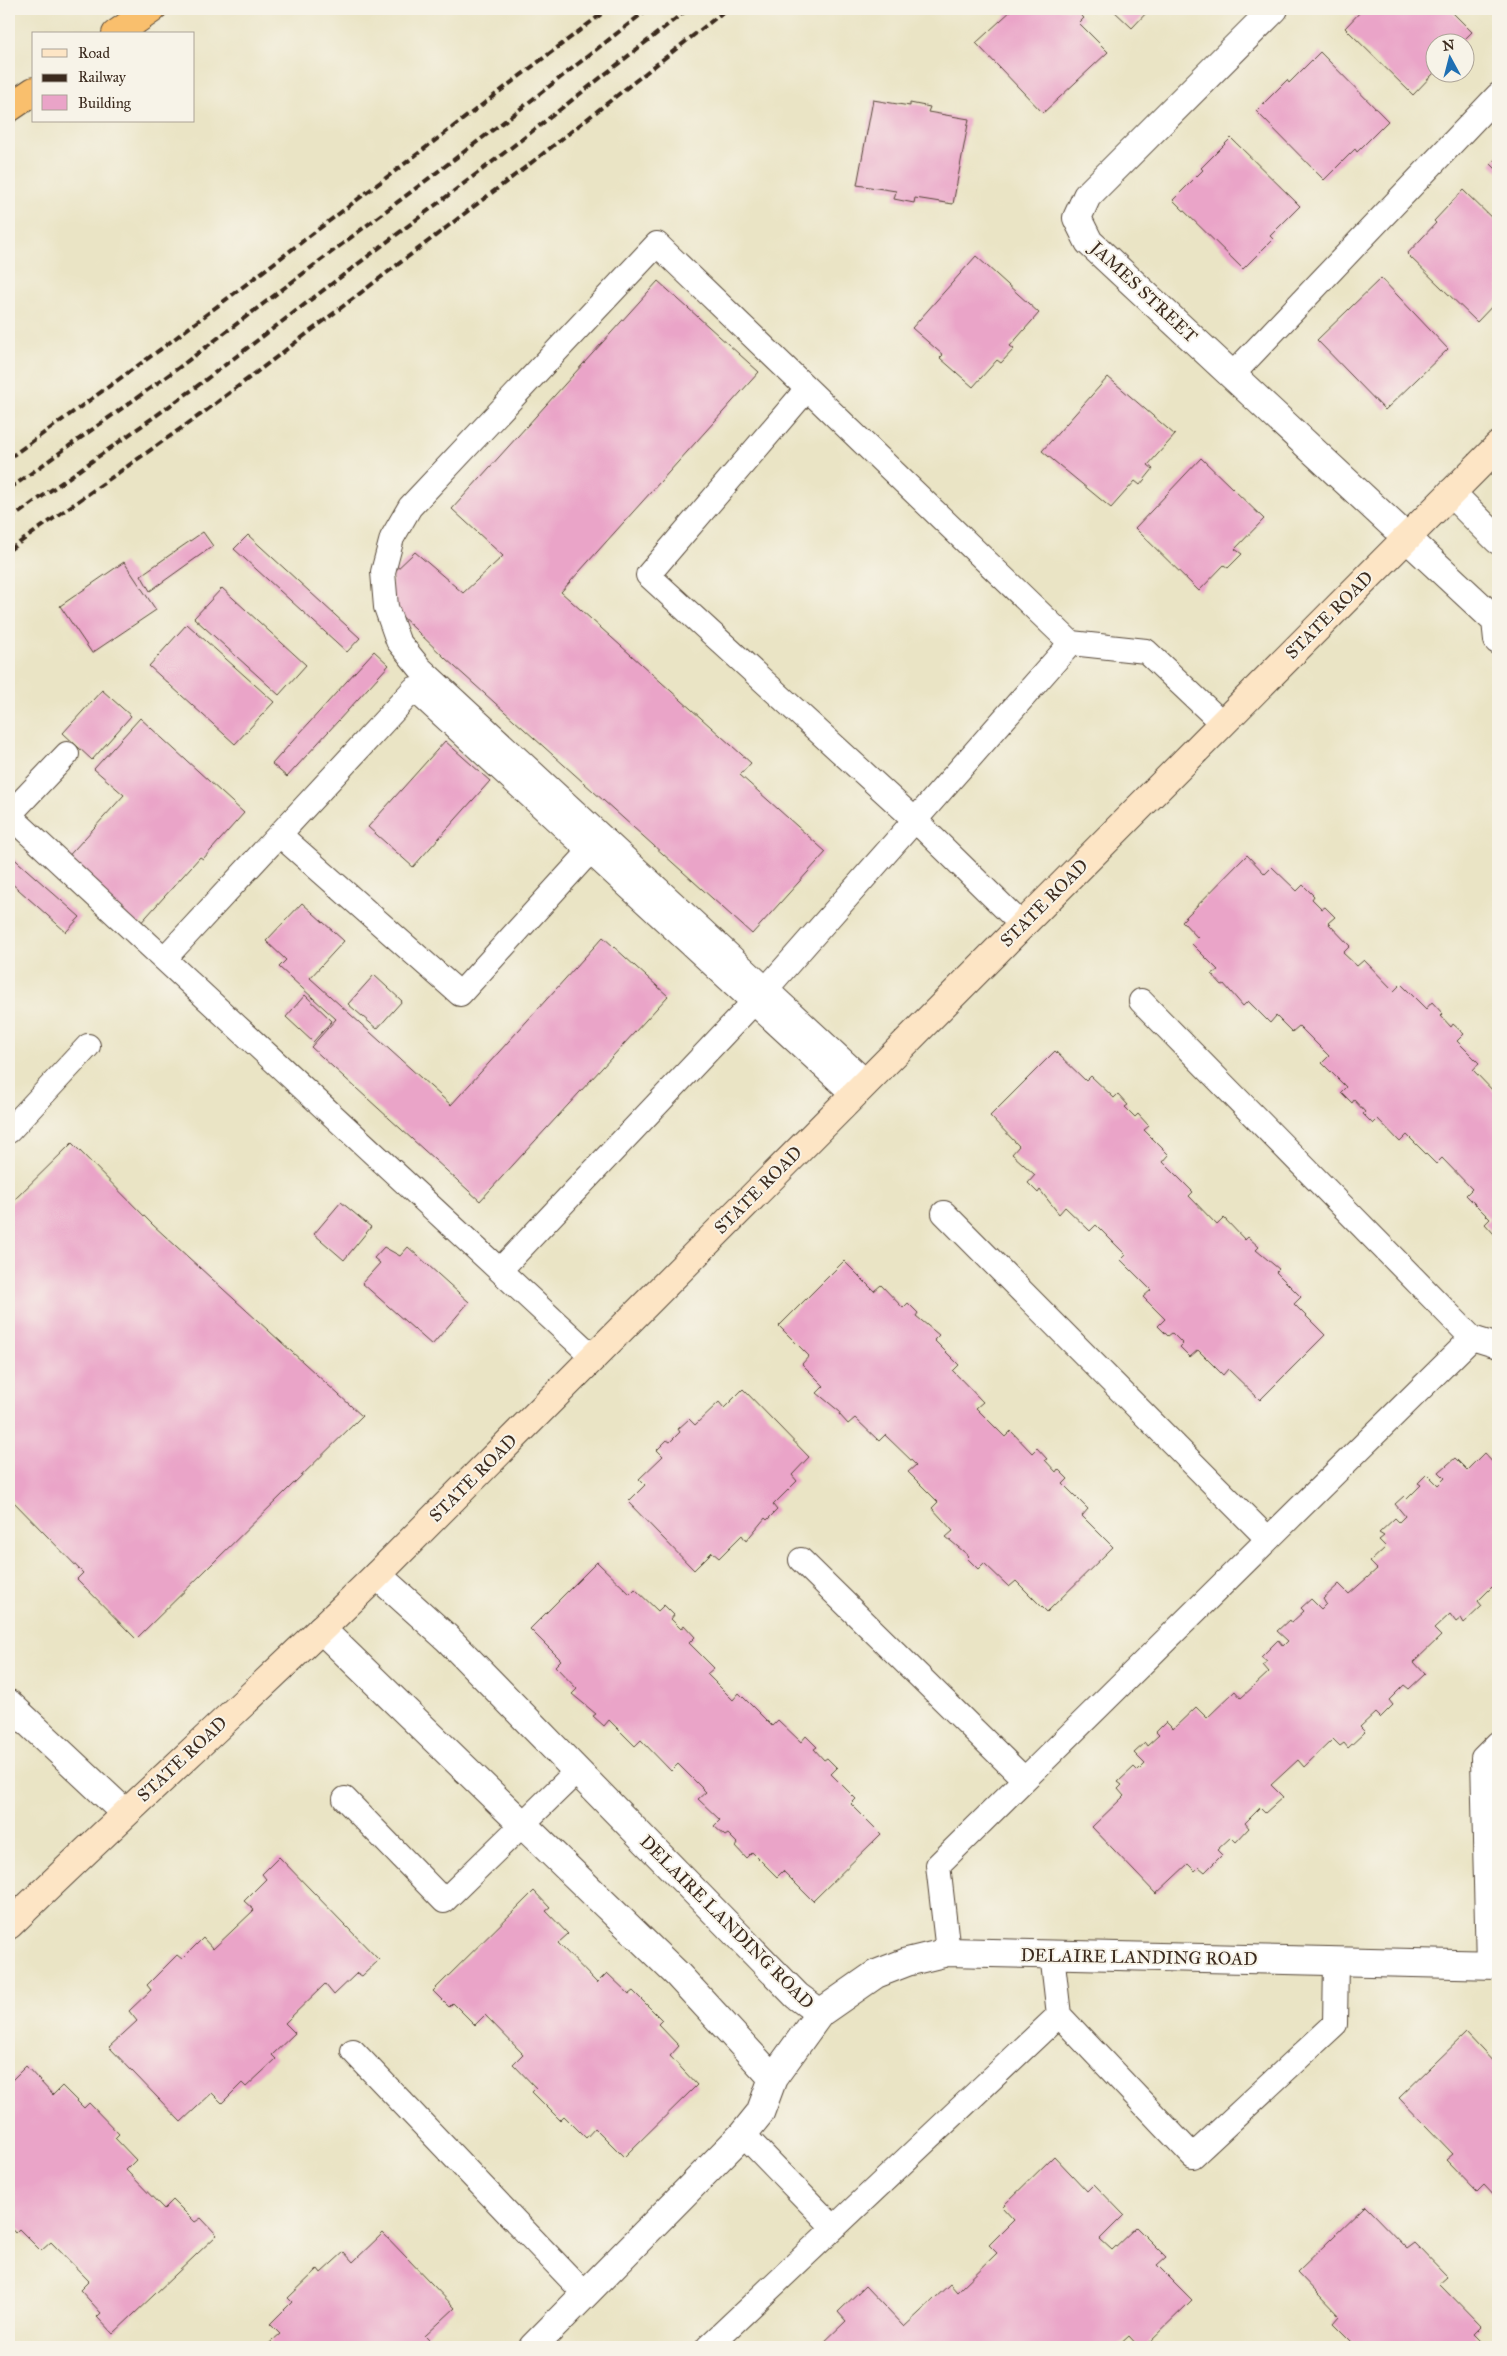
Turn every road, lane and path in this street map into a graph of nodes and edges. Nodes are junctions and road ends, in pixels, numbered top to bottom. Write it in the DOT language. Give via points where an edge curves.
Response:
graph roads {
  1 [pos="152,9"];
  2 [pos="1274,9"];
  3 [pos="119,32"];
  4 [pos="32,92"];
  5 [pos="1498,95"];
  6 [pos="9,108"];
  7 [pos="1232,375"];
  8 [pos="807,389"];
  9 [pos="1498,446"];
  10 [pos="1451,493"];
  11 [pos="1407,537"];
  12 [pos="1498,540"];
  13 [pos="1498,640"];
  14 [pos="1071,643"];
  15 [pos="1222,723"];
  16 [pos="67,754"];
  17 [pos="915,820"];
  18 [pos="280,834"];
  19 [pos="590,851"];
  20 [pos="1022,926"];
  21 [pos="164,959"];
  22 [pos="760,996"];
  23 [pos="1141,1002"];
  24 [pos="88,1046"];
  25 [pos="860,1088"];
  26 [pos="9,1131"];
  27 [pos="944,1213"];
  28 [pos="500,1270"];
  29 [pos="1472,1338"];
  30 [pos="1498,1346"];
  31 [pos="593,1357"];
  32 [pos="1268,1539"];
  33 [pos="801,1560"];
  34 [pos="376,1575"];
  35 [pos="321,1629"];
  36 [pos="9,1704"];
  37 [pos="1498,1743"];
  38 [pos="577,1771"];
  39 [pos="1024,1779"];
  40 [pos="345,1798"];
  41 [pos="124,1812"];
  42 [pos="522,1825"];
  43 [pos="9,1925"];
  44 [pos="948,1952"];
  45 [pos="1052,1954"];
  46 [pos="1336,1962"];
  47 [pos="1493,1965"];
  48 [pos="820,2013"];
  49 [pos="1059,2015"];
  50 [pos="353,2050"];
  51 [pos="773,2078"];
  52 [pos="743,2134"];
  53 [pos="834,2228"];
  54 [pos="586,2295"];
  55 [pos="533,2347"];
  56 [pos="708,2347"];
  1 -- 3 [label="highway"];
  2 -- 7 [label="street, JAMES STREET" via="1087,196 1078,218 1089,242"];
  4 -- 6 [label="highway"];
  5 -- 7 [label="lane"];
  7 -- 11 [label="street, JAMES STREET"];
  8 -- 14 [label="lane"];
  8 -- 17 [label="lane" via="648,575"];
  8 -- 22 [label="lane" via="657,244 410,507 392,538 383,572 386,607 398,641 420,668"];
  9 -- 10 [label="main road, STATE ROAD"];
  10 -- 11 [label="main road, STATE ROAD"];
  10 -- 12 [label="street"];
  11 -- 13 [label="street, JAMES STREET" via="1496,621"];
  11 -- 15 [label="main road, STATE ROAD"];
  14 -- 15 [label="lane" via="1146,651"];
  14 -- 17 [label="lane"];
  15 -- 20 [label="main road, STATE ROAD"];
  16 -- 21 [label="lane" via="9,815"];
  17 -- 20 [label="lane"];
  17 -- 22 [label="lane"];
  18 -- 19 [label="lane" via="460,994"];
  18 -- 19 [label="lane" via="414,690"];
  18 -- 21 [label="lane"];
  19 -- 22 [label="lane"];
  20 -- 25 [label="main road, STATE ROAD"];
  21 -- 28 [label="lane"];
  22 -- 25 [label="lane"];
  22 -- 28 [label="lane"];
  23 -- 29 [label="lane"];
  24 -- 26 [label="lane"];
  25 -- 31 [label="main road, STATE ROAD"];
  27 -- 32 [label="lane"];
  28 -- 31 [label="lane"];
  29 -- 30 [label="lane"];
  29 -- 32 [label="lane"];
  31 -- 34 [label="main road, STATE ROAD"];
  32 -- 39 [label="lane"];
  33 -- 39 [label="lane"];
  34 -- 35 [label="main road, STATE ROAD"];
  34 -- 38 [label="street, DELAIRE LANDING ROAD" via="448,1638"];
  35 -- 41 [label="main road, STATE ROAD"];
  35 -- 42 [label="street"];
  36 -- 41 [label="street"];
  37 -- 47 [label="lane" via="1483,1758"];
  38 -- 42 [label="lane"];
  38 -- 48 [label="street, DELAIRE LANDING ROAD" via="797,1996"];
  39 -- 44 [label="lane" via="938,1865"];
  40 -- 42 [label="lane" via="444,1901"];
  41 -- 43 [label="main road, STATE ROAD"];
  42 -- 51 [label="street" via="678,1975"];
  44 -- 45 [label="street, DELAIRE LANDING ROAD"];
  44 -- 48 [label="street, DELAIRE LANDING ROAD" via="876,1974"];
  45 -- 46 [label="street, DELAIRE LANDING ROAD"];
  45 -- 49 [label="lane"];
  46 -- 47 [label="street, DELAIRE LANDING ROAD"];
  46 -- 49 [label="lane" via="1335,2024 1193,2156"];
  48 -- 51 [label="street"];
  49 -- 53 [label="lane"];
  50 -- 54 [label="lane"];
  51 -- 52 [label="street" via="760,2113"];
  52 -- 53 [label="lane"];
  52 -- 54 [label="street"];
  53 -- 56 [label="lane"];
  54 -- 55 [label="street"];
}
